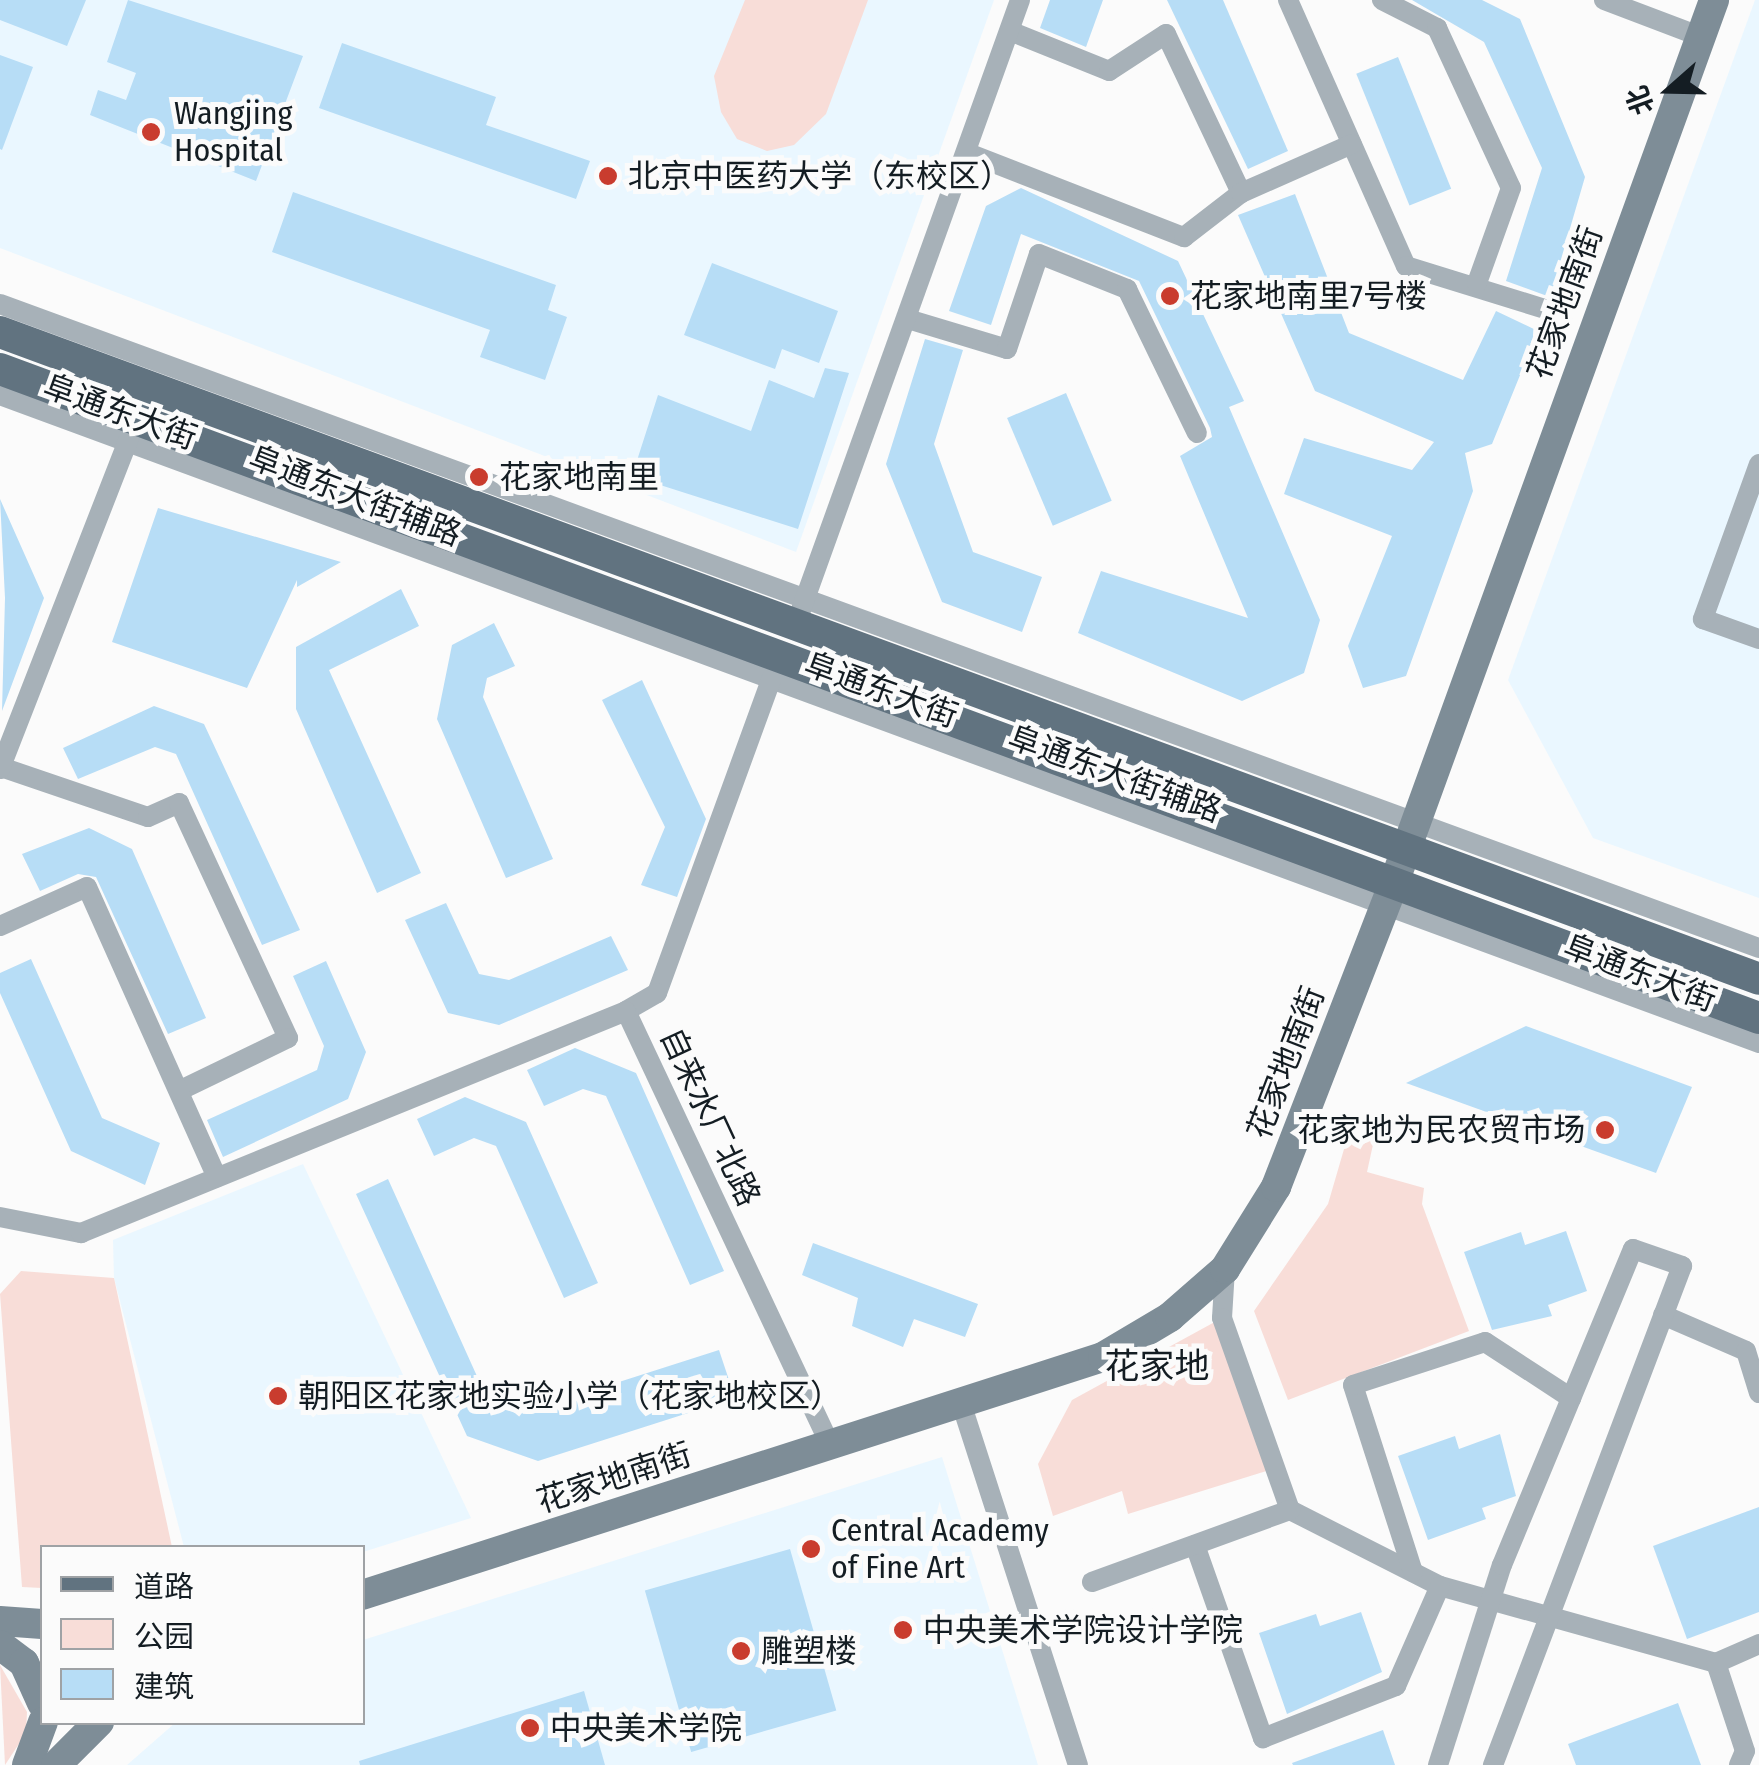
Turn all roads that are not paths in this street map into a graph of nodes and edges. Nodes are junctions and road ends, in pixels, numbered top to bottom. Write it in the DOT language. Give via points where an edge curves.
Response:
graph roads {
  1 [pos="1020,0"];
  2 [pos="1288,0"];
  3 [pos="1382,0"];
  4 [pos="1604,0"];
  5 [pos="1714,0"];
  6 [pos="1010,30"];
  7 [pos="1699,36"];
  8 [pos="1352,144"];
  9 [pos="968,152"];
  10 [pos="1241,193"];
  11 [pos="1477,283"];
  12 [pos="0,304"];
  13 [pos="1542,308"];
  14 [pos="911,320"];
  15 [pos="0,332"];
  16 [pos="0,368"];
  17 [pos="0,395"];
  18 [pos="132,429"];
  19 [pos="1196,433"];
  20 [pos="1759,464"];
  21 [pos="1759,639"];
  22 [pos="788,640"];
  23 [pos="0,768"];
  24 [pos="1399,865"];
  25 [pos="0,926"];
  26 [pos="1759,948"];
  27 [pos="1759,979"];
  28 [pos="626,1011"];
  29 [pos="1754,1018"];
  30 [pos="1759,1043"];
  31 [pos="178,1091"];
  32 [pos="217,1177"];
  33 [pos="0,1216"];
  34 [pos="1225,1269"];
  35 [pos="1662,1314"];
  36 [pos="1759,1393"];
  37 [pos="1571,1398"];
  38 [pos="962,1406"];
  39 [pos="831,1446"];
  40 [pos="1290,1510"];
  41 [pos="1195,1545"];
  42 [pos="1412,1572"];
  43 [pos="1092,1582"];
  44 [pos="1440,1586"];
  45 [pos="365,1594"];
  46 [pos="1491,1594"];
  47 [pos="1549,1612"];
  48 [pos="0,1622"];
  49 [pos="38,1624"];
  50 [pos="0,1636"];
  51 [pos="0,1644"];
  52 [pos="1759,1644"];
  53 [pos="1716,1663"];
  54 [pos="40,1698"];
  55 [pos="42,1725"];
  56 [pos="96,1725"];
  57 [pos="55,1762"];
  58 [pos="28,1765"];
  59 [pos="1078,1765"];
  60 [pos="1438,1765"];
  61 [pos="1492,1765"];
  62 [pos="1739,1765"];
  1 -- 6 [label="street, 自来水厂北路"];
  2 -- 8 [label="street"];
  3 -- 11 [label="street" via="1437,28 1511,188"];
  4 -- 7 [label="street"];
  5 -- 7 [label="street, 花家地南街"];
  6 -- 9 [label="street, 自来水厂北路"];
  6 -- 10 [label="street" via="1109,71 1166,34"];
  7 -- 24 [label="street, 花家地南街"];
  8 -- 10 [label="street"];
  8 -- 11 [label="street" via="1406,266"];
  9 -- 10 [label="street" via="1184,237"];
  9 -- 14 [label="street, 自来水厂北路"];
  11 -- 13 [label="street"];
  12 -- 22 [label="street, 阜通东大街辅路"];
  14 -- 19 [label="street" via="1007,349 1039,254 1128,289"];
  14 -- 22 [label="street, 自来水厂北路"];
  15 -- 22 [label="main road, 阜通东大街"];
  16 -- 18 [label="main road, 阜通东大街"];
  17 -- 18 [label="street"];
  18 -- 22 [label="main road, 阜通东大街"];
  18 -- 23 [label="street"];
  20 -- 21 [label="street" via="1703,618"];
  22 -- 24 [label="main road, 阜通东大街"];
  22 -- 24 [label="street, 阜通东大街辅路"];
  22 -- 28 [label="street, 自来水厂北路" via="657,993"];
  23 -- 31 [label="street" via="148,817 179,803 288,1038"];
  24 -- 26 [label="street, 阜通东大街辅路"];
  24 -- 27 [label="main road, 阜通东大街"];
  24 -- 29 [label="main road, 阜通东大街"];
  24 -- 30 [label="street, 阜通东大街辅路"];
  24 -- 34 [label="street, 花家地南街" via="1276,1188"];
  25 -- 31 [label="street" via="87,887"];
  28 -- 32 [label="street"];
  28 -- 39 [label="street, 自来水厂北路"];
  31 -- 32 [label="street"];
  32 -- 33 [label="street" via="81,1233"];
  34 -- 38 [label="street, 花家地南街" via="1170,1317 1103,1357"];
  34 -- 40 [label="street" via="1222,1318"];
  35 -- 36 [label="street" via="1746,1351"];
  35 -- 37 [label="street" via="1682,1266 1633,1249"];
  35 -- 47 [label="street"];
  37 -- 42 [label="street" via="1485,1342 1353,1386"];
  37 -- 46 [label="street"];
  38 -- 39 [label="street, 花家地南街"];
  38 -- 59 [label="street"];
  39 -- 45 [label="street, 花家地南街"];
  40 -- 41 [label="street"];
  40 -- 42 [label="street"];
  41 -- 43 [label="street"];
  41 -- 44 [label="street" via="1263,1738 1396,1686"];
  42 -- 44 [label="street"];
  44 -- 46 [label="street"];
  46 -- 47 [label="street"];
  46 -- 60 [label="street"];
  47 -- 53 [label="street"];
  47 -- 61 [label="street"];
  48 -- 49 [label="street"];
  49 -- 50 [label="street"];
  51 -- 54 [label="street" via="24,1662"];
  52 -- 53 [label="street"];
  53 -- 62 [label="street" via="1744,1751"];
  55 -- 58 [label="street"];
  56 -- 57 [label="street"];
}
